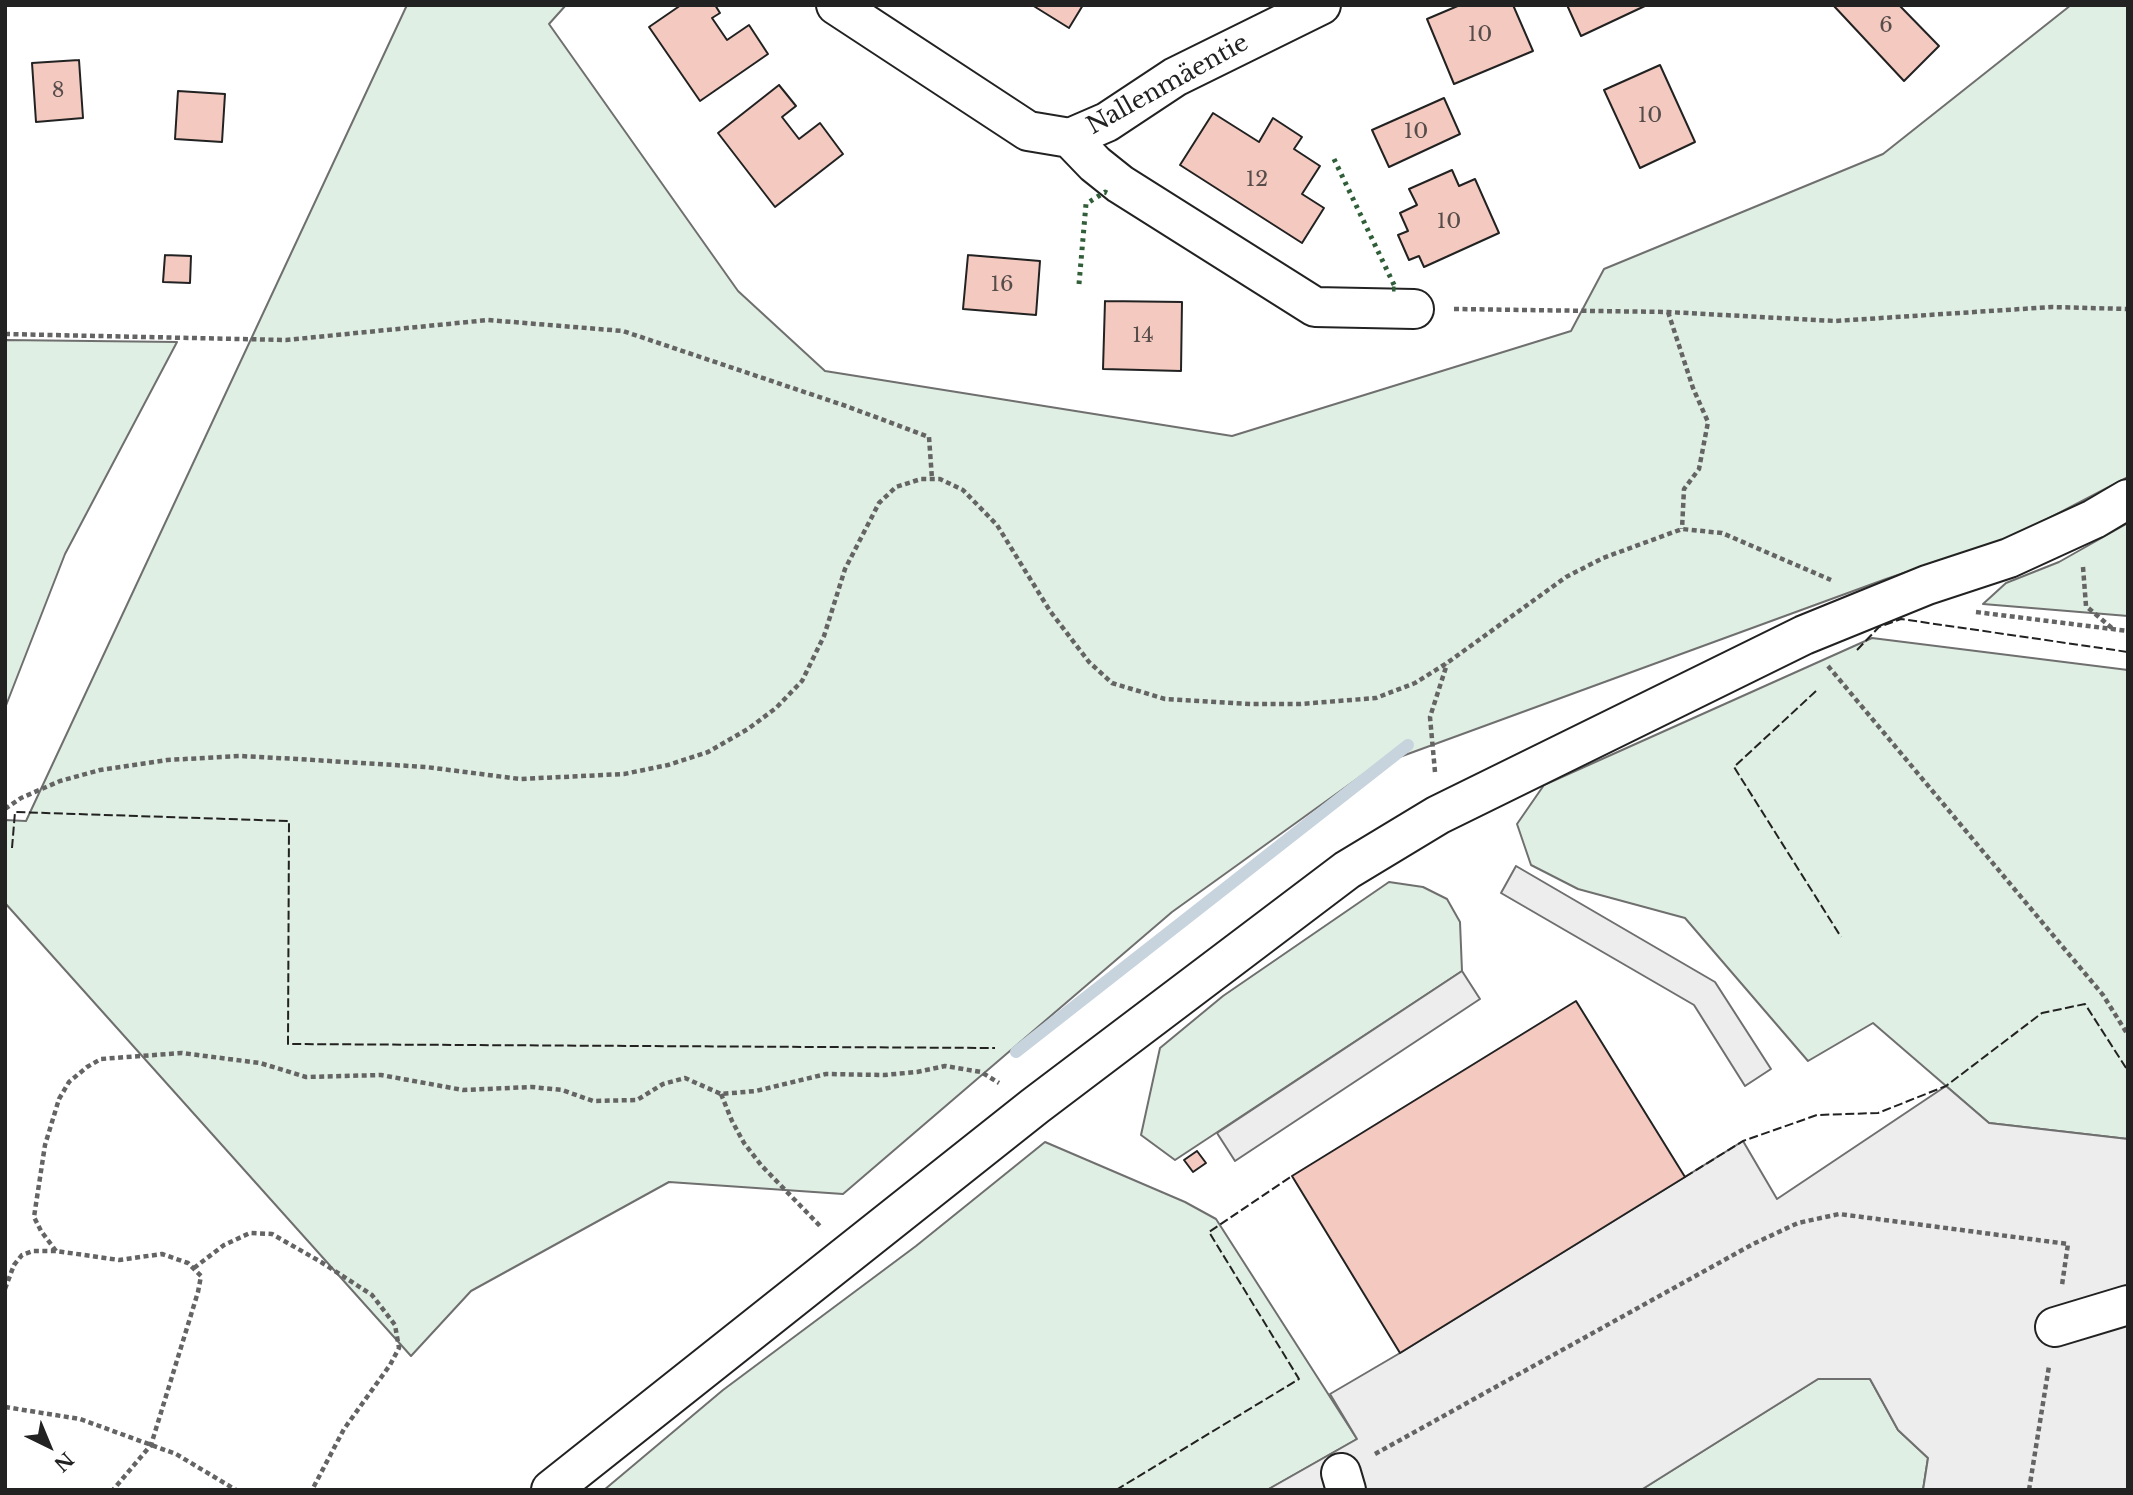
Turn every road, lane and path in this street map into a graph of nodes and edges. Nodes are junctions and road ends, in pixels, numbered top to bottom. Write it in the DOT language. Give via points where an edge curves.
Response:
graph roads {
  1 [pos="836,5"];
  2 [pos="1321,5"];
  3 [pos="1070,138"];
  4 [pos="1415,309"];
  5 [pos="2128,309"];
  6 [pos="1668,312"];
  7 [pos="5,334"];
  8 [pos="932,479"];
  9 [pos="2128,499"];
  10 [pos="2094,519"];
  11 [pos="1682,529"];
  12 [pos="1892,600"];
  13 [pos="1973,612"];
  14 [pos="2113,629"];
  15 [pos="2128,631"];
  16 [pos="1804,635"];
  17 [pos="1447,663"];
  18 [pos="5,809"];
  19 [pos="1438,815"];
  20 [pos="2128,1035"];
  21 [pos="721,1094"];
  22 [pos="1035,1106"];
  23 [pos="57,1251"];
  24 [pos="849,1255"];
  25 [pos="194,1268"];
  26 [pos="5,1289"];
  27 [pos="2128,1305"];
  28 [pos="2055,1327"];
  29 [pos="5,1407"];
  30 [pos="151,1445"];
  31 [pos="1344,1482"];
  32 [pos="113,1490"];
  33 [pos="236,1490"];
  34 [pos="312,1490"];
  35 [pos="551,1490"];
  36 [pos="2029,1490"];
  1 -- 3 [label="street, Nallenmäentie" via="1028,131"];
  2 -- 3 [label="street, Nallenmäentie" via="1175,76 1107,122"];
  3 -- 4 [label="street" via="1120,184 1315,307"];
  4 -- 6 [label="path"];
  5 -- 6 [label="path" via="2052,307 1835,321"];
  6 -- 11 [label="path" via="1708,422 1699,469 1684,489"];
  7 -- 8 [label="path" via="286,340 488,320 623,331 929,437"];
  8 -- 17 [label="path" via="962,490 997,524 1050,611 1089,662 1112,683 1165,699 1300,704 1376,698"];
  8 -- 18 [label="path" via="897,487 879,503 845,569 824,636 802,681 776,708 708,752 624,774 520,779 297,758 167,760 60,781"];
  9 -- 10 [label="street"];
  10 -- 12 [label="street" via="2009,558"];
  10 -- 14 [label="path" via="2082,556 2086,606"];
  11 -- 12 [label="path" via="1722,533 1817,575"];
  11 -- 17 [label="path" via="1566,577"];
  12 -- 16 [label="street"];
  13 -- 14 [label="path"];
  14 -- 15 [label="path"];
  16 -- 19 [label="street"];
  16 -- 20 [label="path" via="2103,995"];
  17 -- 19 [label="path" via="1430,717"];
  19 -- 22 [label="street" via="1347,870"];
  21 -- 22 [label="path" via="756,1091 826,1074 917,1072 945,1066 981,1072"];
  21 -- 23 [label="path" via="685,1079 663,1084 637,1100 593,1101 562,1090 532,1087 463,1090 381,1075 306,1076 260,1063 182,1053 101,1059 69,1082 58,1099 45,1145 34,1217"];
  21 -- 24 [label="path" via="732,1121 761,1165"];
  22 -- 24 [label="street"];
  23 -- 25 [label="path" via="119,1260 162,1254"];
  23 -- 26 [label="path" via="22,1255"];
  24 -- 35 [label="street"];
  25 -- 30 [label="path" via="201,1276 198,1292"];
  25 -- 34 [label="path" via="224,1245 250,1233 272,1234 372,1295 396,1325 399,1348 344,1429"];
  27 -- 28 [label="street"];
  28 -- 31 [label="path" via="2068,1244 1839,1214 1798,1223 1753,1244"];
  28 -- 36 [label="path"];
  29 -- 30 [label="path" via="80,1419"];
  30 -- 32 [label="path"];
  30 -- 33 [label="path" via="176,1454"];
}
